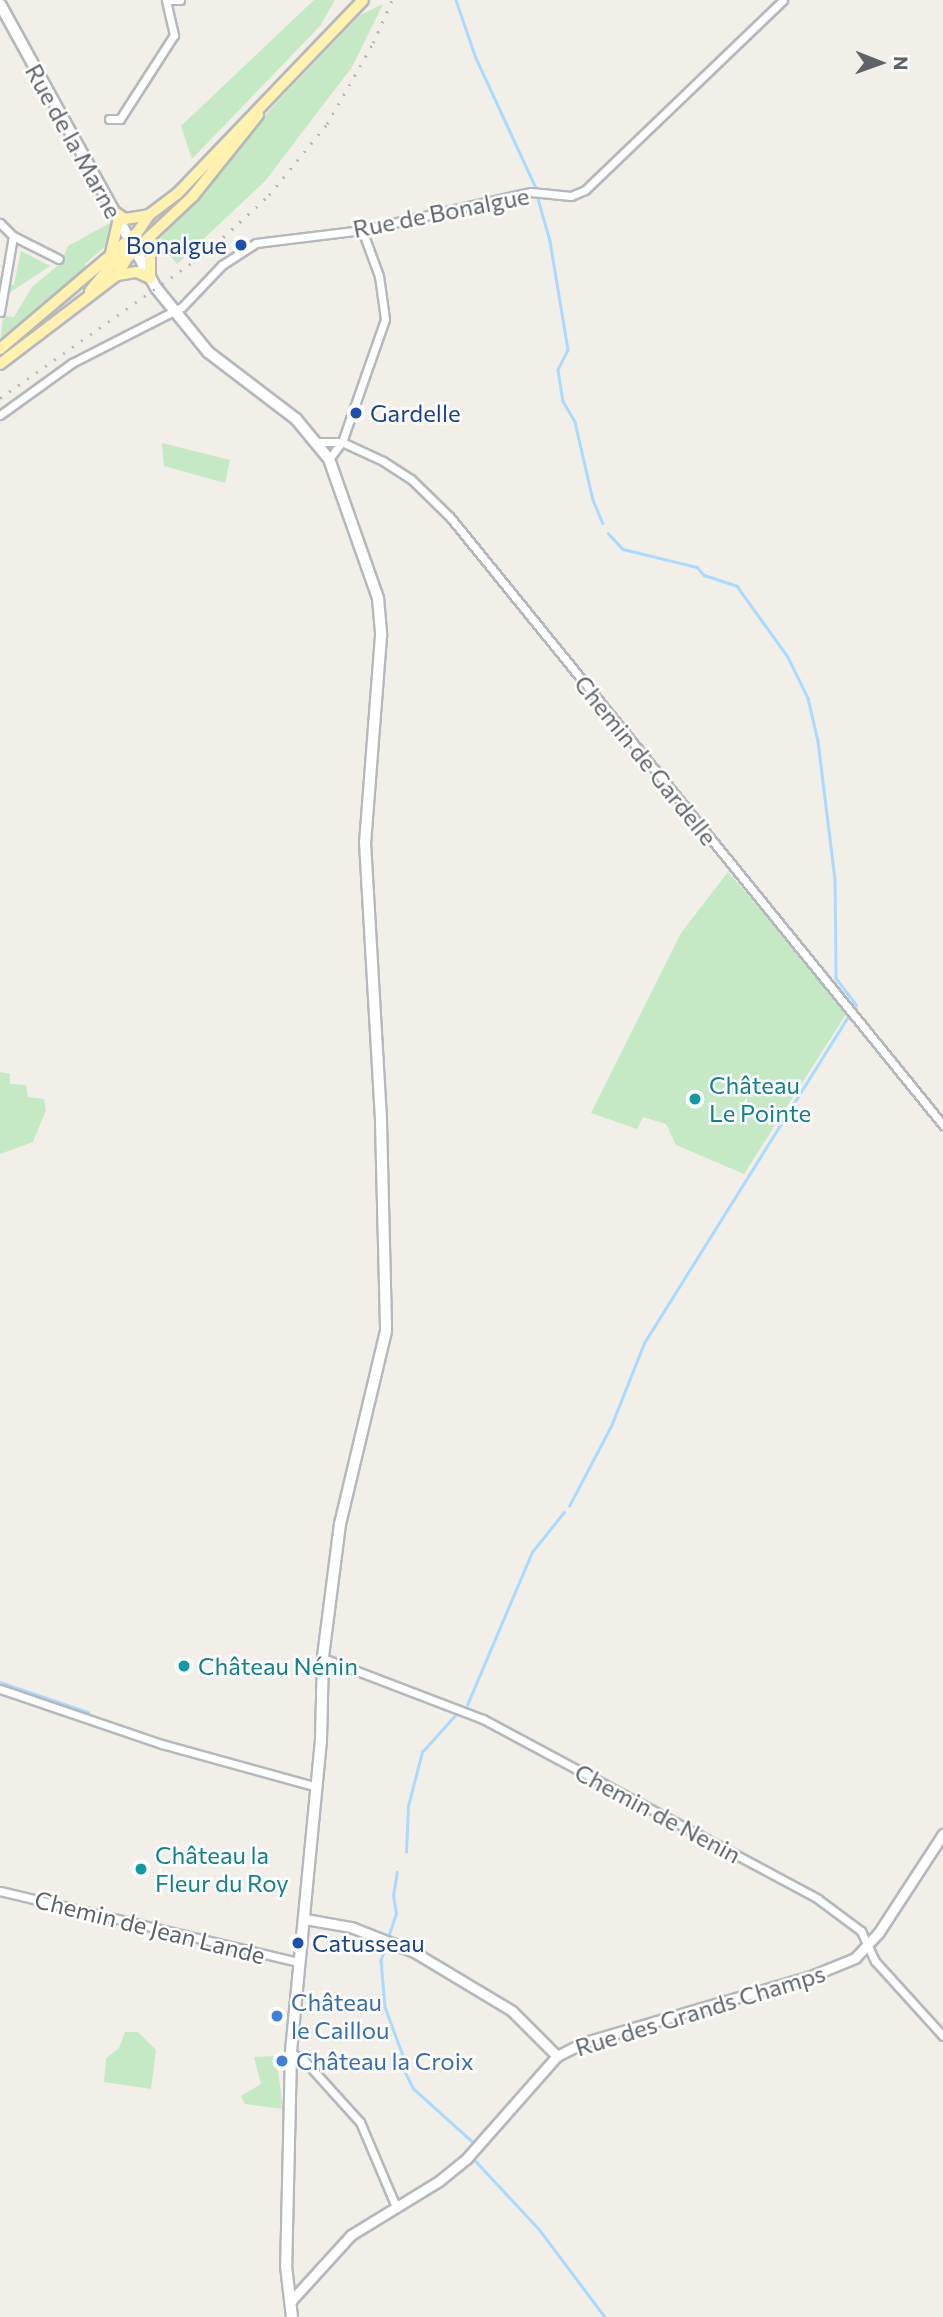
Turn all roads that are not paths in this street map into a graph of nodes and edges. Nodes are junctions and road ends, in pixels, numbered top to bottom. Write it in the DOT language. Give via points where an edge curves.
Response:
graph roads {
  1 [pos="169,0"];
  2 [pos="180,0"];
  3 [pos="363,0"];
  4 [pos="783,0"];
  5 [pos="0,6"];
  6 [pos="283,81"];
  7 [pos="109,119"];
  8 [pos="178,193"];
  9 [pos="149,215"];
  10 [pos="116,217"];
  11 [pos="0,223"];
  12 [pos="362,230"];
  13 [pos="13,236"];
  14 [pos="150,236"];
  15 [pos="132,246"];
  16 [pos="111,253"];
  17 [pos="59,259"];
  18 [pos="2,275"];
  19 [pos="117,275"];
  20 [pos="150,278"];
  21 [pos="88,294"];
  22 [pos="0,312"];
  23 [pos="174,312"];
  24 [pos="0,349"];
  25 [pos="0,364"];
  26 [pos="0,415"];
  27 [pos="318,442"];
  28 [pos="342,442"];
  29 [pos="329,459"];
  30 [pos="943,1125"];
  31 [pos="323,1658"];
  32 [pos="0,1689"];
  33 [pos="317,1787"];
  34 [pos="943,1834"];
  35 [pos="0,1891"];
  36 [pos="305,1919"];
  37 [pos="868,1946"];
  38 [pos="299,1962"];
  39 [pos="943,2036"];
  40 [pos="291,2053"];
  41 [pos="556,2056"];
  42 [pos="396,2207"];
  43 [pos="290,2302"];
  44 [pos="292,2317"];
  1 -- 2 [label="street"];
  1 -- 7 [label="street" via="173,36 120,119"];
  3 -- 6 [label="main road"];
  4 -- 12 [label="street, Rue de Bonalgue" via="585,190 571,196 531,192"];
  5 -- 10 [label="main road, Rue de la Marne"];
  6 -- 8 [label="main road"];
  6 -- 14 [label="main road" via="201,186"];
  8 -- 9 [label="main road"];
  8 -- 15 [label="main road"];
  9 -- 10 [label="main road"];
  9 -- 15 [label="main road"];
  10 -- 15 [label="main road, Rue de la Marne"];
  10 -- 16 [label="main road"];
  11 -- 13 [label="street"];
  12 -- 23 [label="street, Rue de Bonalgue" via="256,243 222,265"];
  12 -- 28 [label="street" via="379,276 385,319"];
  13 -- 17 [label="street"];
  13 -- 18 [label="street"];
  14 -- 15 [label="main road"];
  14 -- 20 [label="main road"];
  15 -- 16 [label="main road"];
  15 -- 19 [label="main road"];
  15 -- 20 [label="main road, Rue de la Marne"];
  15 -- 21 [label="main road"];
  16 -- 24 [label="main road"];
  18 -- 22 [label="street"];
  19 -- 20 [label="main road" via="137,272"];
  19 -- 21 [label="main road"];
  20 -- 23 [label="main road, Rue de la Marne"];
  21 -- 25 [label="main road"];
  23 -- 26 [label="street" via="122,333"];
  23 -- 27 [label="main road, Rue de la Marne" via="220,364 296,419"];
  27 -- 28 [label="street, Chemin de Gardelle"];
  27 -- 29 [label="main road, Rue de la Marne"];
  28 -- 29 [label="street"];
  28 -- 30 [label="street, Chemin de Gardelle" via="411,479 450,517"];
  29 -- 31 [label="main road, Rue de la Marne" via="379,598 381,636 365,842 379,1083 386,1331 340,1524"];
  31 -- 33 [label="main road, Rue de la Marne"];
  31 -- 37 [label="street, Chemin de Nenin" via="450,1703 527,1741 818,1899 861,1931"];
  32 -- 33 [label="street" via="162,1744"];
  33 -- 36 [label="main road, Rue de la Marne"];
  34 -- 37 [label="street"];
  35 -- 38 [label="street, Chemin de Jean Lande"];
  36 -- 38 [label="main road, Rue de la Marne"];
  36 -- 41 [label="street" via="351,1927 414,1952 512,2011"];
  37 -- 39 [label="street, Chemin de Nenin" via="901,1993"];
  37 -- 41 [label="street, Rue des Grands Champs" via="855,1958 811,1976 723,1998 585,2042"];
  38 -- 40 [label="main road, Rue de la Marne"];
  40 -- 42 [label="street" via="318,2074 360,2122"];
  40 -- 43 [label="main road, Rue de la Marne" via="286,2266"];
  41 -- 42 [label="street, Rue des Grands Champs" via="467,2158"];
  42 -- 43 [label="street, Rue des Grands Champs" via="338,2246"];
  43 -- 44 [label="main road, Rue de la Marne"];
}
